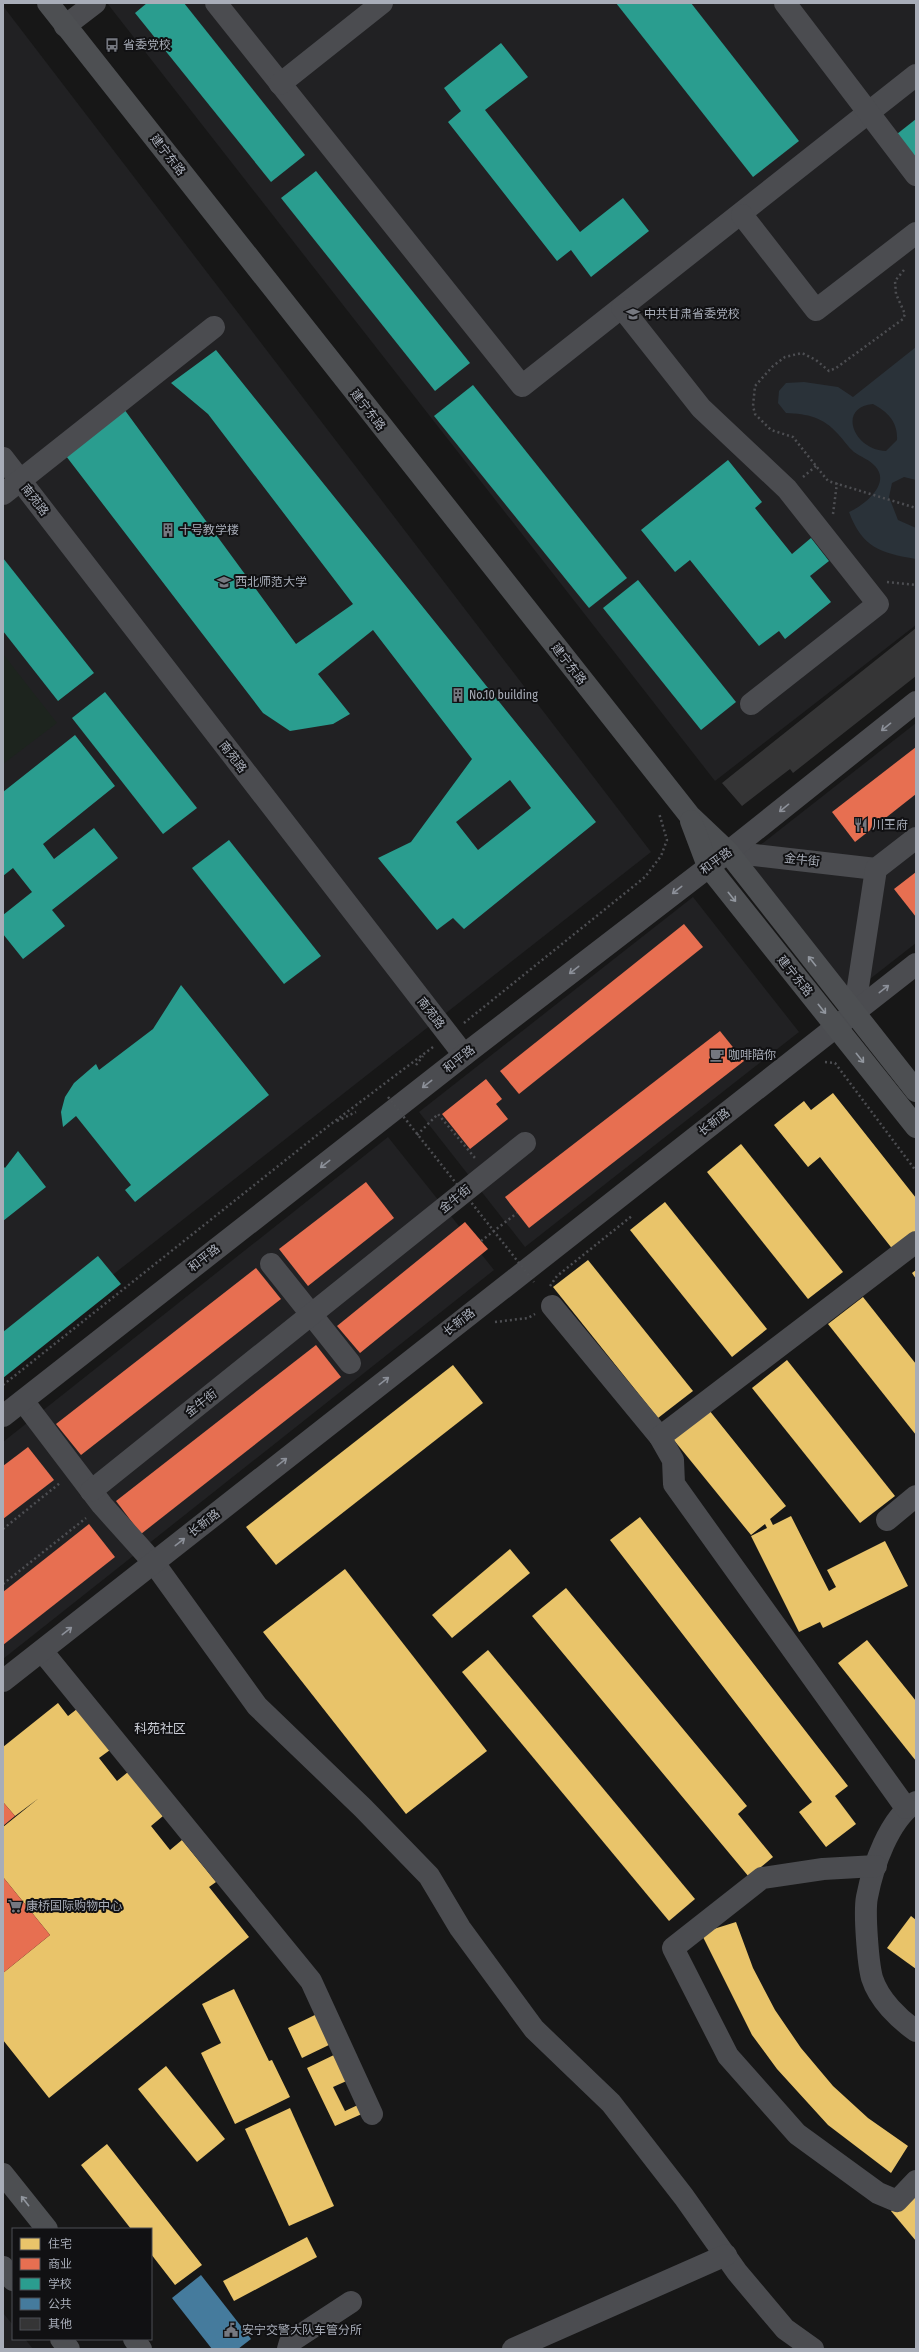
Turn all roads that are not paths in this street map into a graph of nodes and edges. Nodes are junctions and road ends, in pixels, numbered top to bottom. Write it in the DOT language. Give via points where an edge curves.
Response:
graph roads {
  1 [pos="48,3"];
  2 [pos="95,3"];
  3 [pos="216,3"];
  4 [pos="382,3"];
  5 [pos="785,3"];
  6 [pos="65,26"];
  7 [pos="916,76"];
  8 [pos="280,84"];
  9 [pos="869,113"];
  10 [pos="916,175"];
  11 [pos="742,215"];
  12 [pos="916,233"];
  13 [pos="622,308"];
  14 [pos="214,327"];
  15 [pos="3,458"];
  16 [pos="20,480"];
  17 [pos="3,494"];
  18 [pos="916,702"];
  19 [pos="751,704"];
  20 [pos="690,816"];
  21 [pos="916,838"];
  22 [pos="728,852"];
  23 [pos="708,866"];
  24 [pos="876,869"];
  25 [pos="916,964"];
  26 [pos="854,1013"];
  27 [pos="836,1027"];
  28 [pos="464,1055"];
  29 [pos="916,1091"];
  30 [pos="916,1128"];
  31 [pos="524,1143"];
  32 [pos="916,1242"];
  33 [pos="270,1264"];
  34 [pos="552,1306"];
  35 [pos="312,1316"];
  36 [pos="350,1363"];
  37 [pos="23,1401"];
  38 [pos="3,1416"];
  39 [pos="660,1437"];
  40 [pos="916,1496"];
  41 [pos="96,1498"];
  42 [pos="887,1520"];
  43 [pos="154,1563"];
  44 [pos="42,1651"];
  45 [pos="3,1681"];
  46 [pos="911,1805"];
  47 [pos="876,1866"];
  48 [pos="916,2032"];
  49 [pos="372,2114"];
  50 [pos="3,2174"];
  51 [pos="916,2181"];
  52 [pos="46,2228"];
  53 [pos="726,2256"];
  54 [pos="3,2267"];
  55 [pos="12,2279"];
  56 [pos="351,2302"];
  57 [pos="62,2340"];
  58 [pos="135,2340"];
  59 [pos="69,2349"];
  60 [pos="141,2349"];
  61 [pos="288,2349"];
  62 [pos="513,2349"];
  63 [pos="813,2349"];
  1 -- 6 [label="main road, 建宁东路"];
  2 -- 6 [label="street"];
  3 -- 8 [label="street"];
  4 -- 8 [label="street"];
  5 -- 9 [label="street"];
  6 -- 20 [label="main road, 建宁东路"];
  7 -- 9 [label="street"];
  8 -- 13 [label="street" via="522,386"];
  9 -- 10 [label="street"];
  9 -- 11 [label="street"];
  11 -- 12 [label="street" via="816,310"];
  11 -- 13 [label="street"];
  13 -- 19 [label="street" via="701,408 787,489 878,604"];
  14 -- 16 [label="street"];
  15 -- 16 [label="street, 南苑路"];
  16 -- 17 [label="street"];
  16 -- 28 [label="street, 南苑路"];
  18 -- 22 [label="street, 和平路, one-way"];
  20 -- 22 [label="main road, 建宁东路"];
  20 -- 23 [label="main road, 建宁东路"];
  21 -- 24 [label="street"];
  22 -- 23 [label="street, 和平路"];
  22 -- 24 [label="street, 金牛街"];
  26 -- 22 [label="main road, 建宁东路, one-way"];
  23 -- 27 [label="main road, 建宁东路, one-way"];
  23 -- 28 [label="street, 和平路, one-way"];
  24 -- 26 [label="street"];
  26 -- 25 [label="street, 长新路, one-way"];
  26 -- 27 [label="street, 长新路"];
  26 -- 29 [label="main road, 建宁东路"];
  27 -- 30 [label="main road, 建宁东路, one-way"];
  43 -- 27 [label="street, 长新路, one-way"];
  28 -- 37 [label="street, 和平路, one-way"];
  31 -- 35 [label="street, 金牛街"];
  32 -- 39 [label="street"];
  33 -- 35 [label="street"];
  34 -- 39 [label="street"];
  35 -- 36 [label="street"];
  35 -- 41 [label="street, 金牛街"];
  37 -- 38 [label="street, 和平路"];
  37 -- 41 [label="street"];
  39 -- 46 [label="street" via="673,1460 674,1484"];
  40 -- 42 [label="street"];
  41 -- 43 [label="street"];
  44 -- 43 [label="street, 长新路, one-way"];
  43 -- 53 [label="street" via="257,1706 429,1876 460,1928 534,2029 611,2103 684,2196"];
  44 -- 45 [label="street, 长新路"];
  44 -- 49 [label="street" via="311,1981"];
  46 -- 47 [label="street" via="882,1846"];
  47 -- 48 [label="street" via="867,1898 869,1959 873,1979 886,2003"];
  47 -- 51 [label="street" via="824,1869 762,1878 673,1948 728,2056 797,2134 878,2193 897,2201"];
  52 -- 50 [label="main road, one-way"];
  53 -- 62 [label="street"];
  53 -- 63 [label="street" via="785,2329"];
  54 -- 55 [label="main road"];
  56 -- 61 [label="street" via="290,2342"];
  57 -- 59 [label="main road"];
  58 -- 60 [label="main road"];
}
